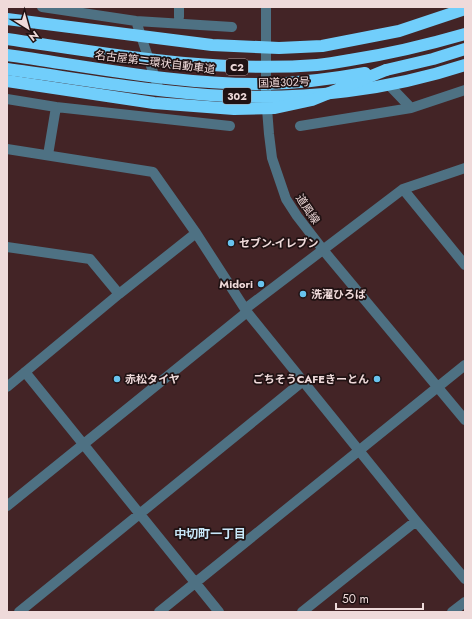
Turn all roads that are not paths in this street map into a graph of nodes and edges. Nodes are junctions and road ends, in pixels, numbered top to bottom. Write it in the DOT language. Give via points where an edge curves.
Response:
graph roads {
  1 [pos="42,7"];
  2 [pos="266,7"];
  3 [pos="465,9"];
  4 [pos="7,19"];
  5 [pos="136,21"];
  6 [pos="232,27"];
  7 [pos="465,34"];
  8 [pos="7,39"];
  9 [pos="465,49"];
  10 [pos="7,55"];
  11 [pos="465,65"];
  12 [pos="7,69"];
  13 [pos="386,70"];
  14 [pos="7,81"];
  15 [pos="388,84"];
  16 [pos="159,90"];
  17 [pos="465,90"];
  18 [pos="189,93"];
  19 [pos="266,96"];
  20 [pos="7,99"];
  21 [pos="56,107"];
  22 [pos="411,108"];
  23 [pos="174,120"];
  24 [pos="230,126"];
  25 [pos="300,126"];
  26 [pos="7,149"];
  27 [pos="48,156"];
  28 [pos="465,168"];
  29 [pos="404,189"];
  30 [pos="196,233"];
  31 [pos="7,247"];
  32 [pos="324,251"];
  33 [pos="465,265"];
  34 [pos="119,294"];
  35 [pos="246,310"];
  36 [pos="465,365"];
  37 [pos="25,372"];
  38 [pos="302,381"];
  39 [pos="7,387"];
  40 [pos="438,387"];
  41 [pos="465,420"];
  42 [pos="83,444"];
  43 [pos="360,450"];
  44 [pos="7,506"];
  45 [pos="139,514"];
  46 [pos="416,521"];
  47 [pos="465,579"];
  48 [pos="195,583"];
  49 [pos="465,602"];
  50 [pos="19,612"];
  51 [pos="159,612"];
  52 [pos="219,612"];
  53 [pos="302,612"];
  54 [pos="452,612"];
  1 -- 5 [label="street"];
  2 -- 19 [label="street, 道風線"];
  3 -- 4 [label="highway, bridge" via="399,31 322,46 279,48 212,45"];
  5 -- 6 [label="street"];
  5 -- 16 [label="street"];
  7 -- 8 [label="highway, 名古屋第二環状自動車道 / C2, bridge" via="384,55 318,65 268,67 214,66 150,60"];
  9 -- 13 [label="highway, 名古屋第二環状自動車道 / C2"];
  10 -- 13 [label="highway, 名古屋第二環状自動車道 / C2, bridge" via="212,82 266,84 319,81"];
  11 -- 15 [label="highway, 国道302号 / 302"];
  12 -- 16 [label="highway, 国道302号 / 302"];
  13 -- 14 [label="highway, bridge" via="312,100 275,108 234,109 154,103"];
  15 -- 19 [label="highway, 国道302号 / 302" via="346,91"];
  15 -- 22 [label="street"];
  16 -- 18 [label="highway, 国道302号 / 302"];
  17 -- 22 [label="street"];
  18 -- 19 [label="highway, 国道302号 / 302"];
  18 -- 23 [label="street"];
  19 -- 32 [label="street, 道風線" via="272,158 286,199"];
  20 -- 21 [label="street"];
  21 -- 23 [label="street"];
  21 -- 27 [label="street"];
  22 -- 25 [label="street"];
  23 -- 24 [label="street"];
  26 -- 27 [label="street"];
  27 -- 30 [label="street" via="153,172"];
  28 -- 29 [label="street"];
  29 -- 32 [label="street"];
  29 -- 33 [label="street"];
  30 -- 34 [label="street"];
  30 -- 35 [label="street"];
  31 -- 34 [label="street" via="90,259"];
  32 -- 35 [label="street"];
  32 -- 40 [label="street, 道風線"];
  34 -- 37 [label="street"];
  35 -- 38 [label="street"];
  35 -- 42 [label="street"];
  36 -- 40 [label="street"];
  37 -- 39 [label="street"];
  37 -- 42 [label="street"];
  38 -- 43 [label="street"];
  38 -- 45 [label="street"];
  40 -- 41 [label="street, 道風線"];
  40 -- 43 [label="street"];
  42 -- 44 [label="street"];
  42 -- 45 [label="street"];
  43 -- 46 [label="street"];
  43 -- 48 [label="street"];
  45 -- 48 [label="street"];
  45 -- 50 [label="street"];
  46 -- 47 [label="street"];
  46 -- 53 [label="street"];
  48 -- 51 [label="street"];
  48 -- 52 [label="street"];
  49 -- 54 [label="street"];
}
